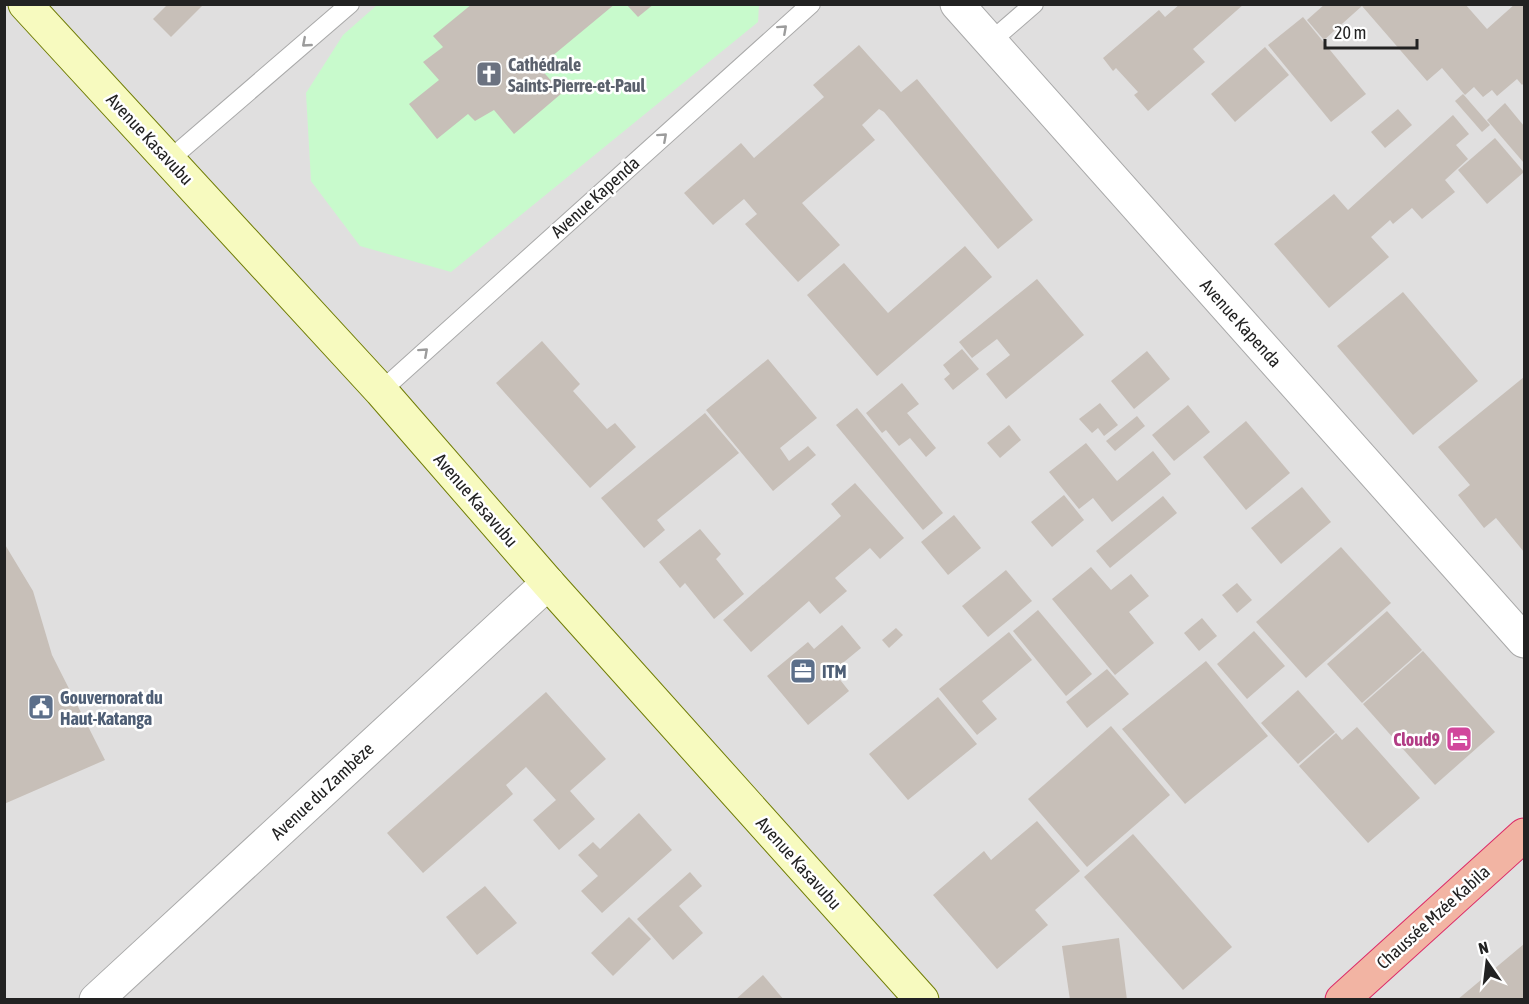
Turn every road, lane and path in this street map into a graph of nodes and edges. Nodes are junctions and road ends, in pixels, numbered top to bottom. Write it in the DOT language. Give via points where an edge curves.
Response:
graph roads {
  1 [pos="25,4"];
  2 [pos="350,4"];
  3 [pos="811,4"];
  4 [pos="957,4"];
  5 [pos="1034,4"];
  6 [pos="990,42"];
  7 [pos="169,160"];
  8 [pos="381,391"];
  9 [pos="548,583"];
  10 [pos="1524,641"];
  11 [pos="1524,835"];
  12 [pos="96,999"];
  13 [pos="922,999"];
  14 [pos="1342,999"];
  1 -- 7 [label="main road, Avenue Kasavubu"];
  2 -- 7 [label="lane, one-way"];
  8 -- 3 [label="lane, Avenue Kapenda, one-way"];
  4 -- 6 [label="street, Avenue Kapenda"];
  5 -- 6 [label="lane"];
  6 -- 10 [label="street, Avenue Kapenda"];
  7 -- 8 [label="main road, Avenue Kasavubu"];
  8 -- 9 [label="main road, Avenue Kasavubu"];
  9 -- 12 [label="street, Avenue du Zambèze"];
  9 -- 13 [label="main road, Avenue Kasavubu"];
  11 -- 14 [label="highway, Chaussée Mzée Kabila"];
}
